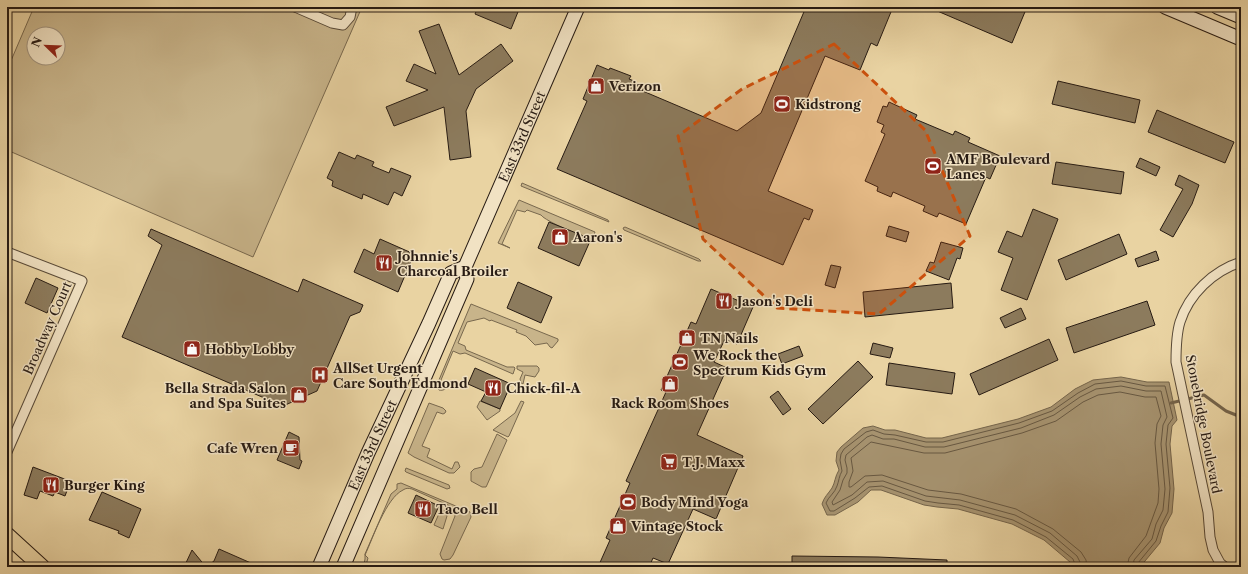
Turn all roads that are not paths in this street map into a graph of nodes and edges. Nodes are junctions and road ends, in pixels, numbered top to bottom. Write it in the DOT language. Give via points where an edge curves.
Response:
graph roads {
  1 [pos="295,7"];
  2 [pos="352,7"];
  3 [pos="578,7"];
  4 [pos="1165,7"];
  5 [pos="1218,7"];
  6 [pos="1241,17"];
  7 [pos="1241,39"];
  8 [pos="7,252"];
  9 [pos="1241,262"];
  10 [pos="465,267"];
  11 [pos="7,452"];
  12 [pos="7,535"];
  13 [pos="42,567"];
  14 [pos="319,567"];
  15 [pos="343,567"];
  16 [pos="1225,567"];
  1 -- 2 [label="street" via="342,25 350,17"];
  3 -- 10 [label="main road, East 33rd Street"];
  4 -- 7 [label="main road"];
  5 -- 6 [label="main road"];
  8 -- 11 [label="street, Broadway Court" via="82,281"];
  9 -- 16 [label="street, Stonebridge Boulevard" via="1216,274 1203,285 1190,301 1176,340 1176,362 1208,512 1210,537 1213,550"];
  10 -- 14 [label="main road, East 33rd Street" via="451,273"];
  10 -- 15 [label="main road, East 33rd Street" via="467,279"];
  12 -- 13 [label="main road"];
}
